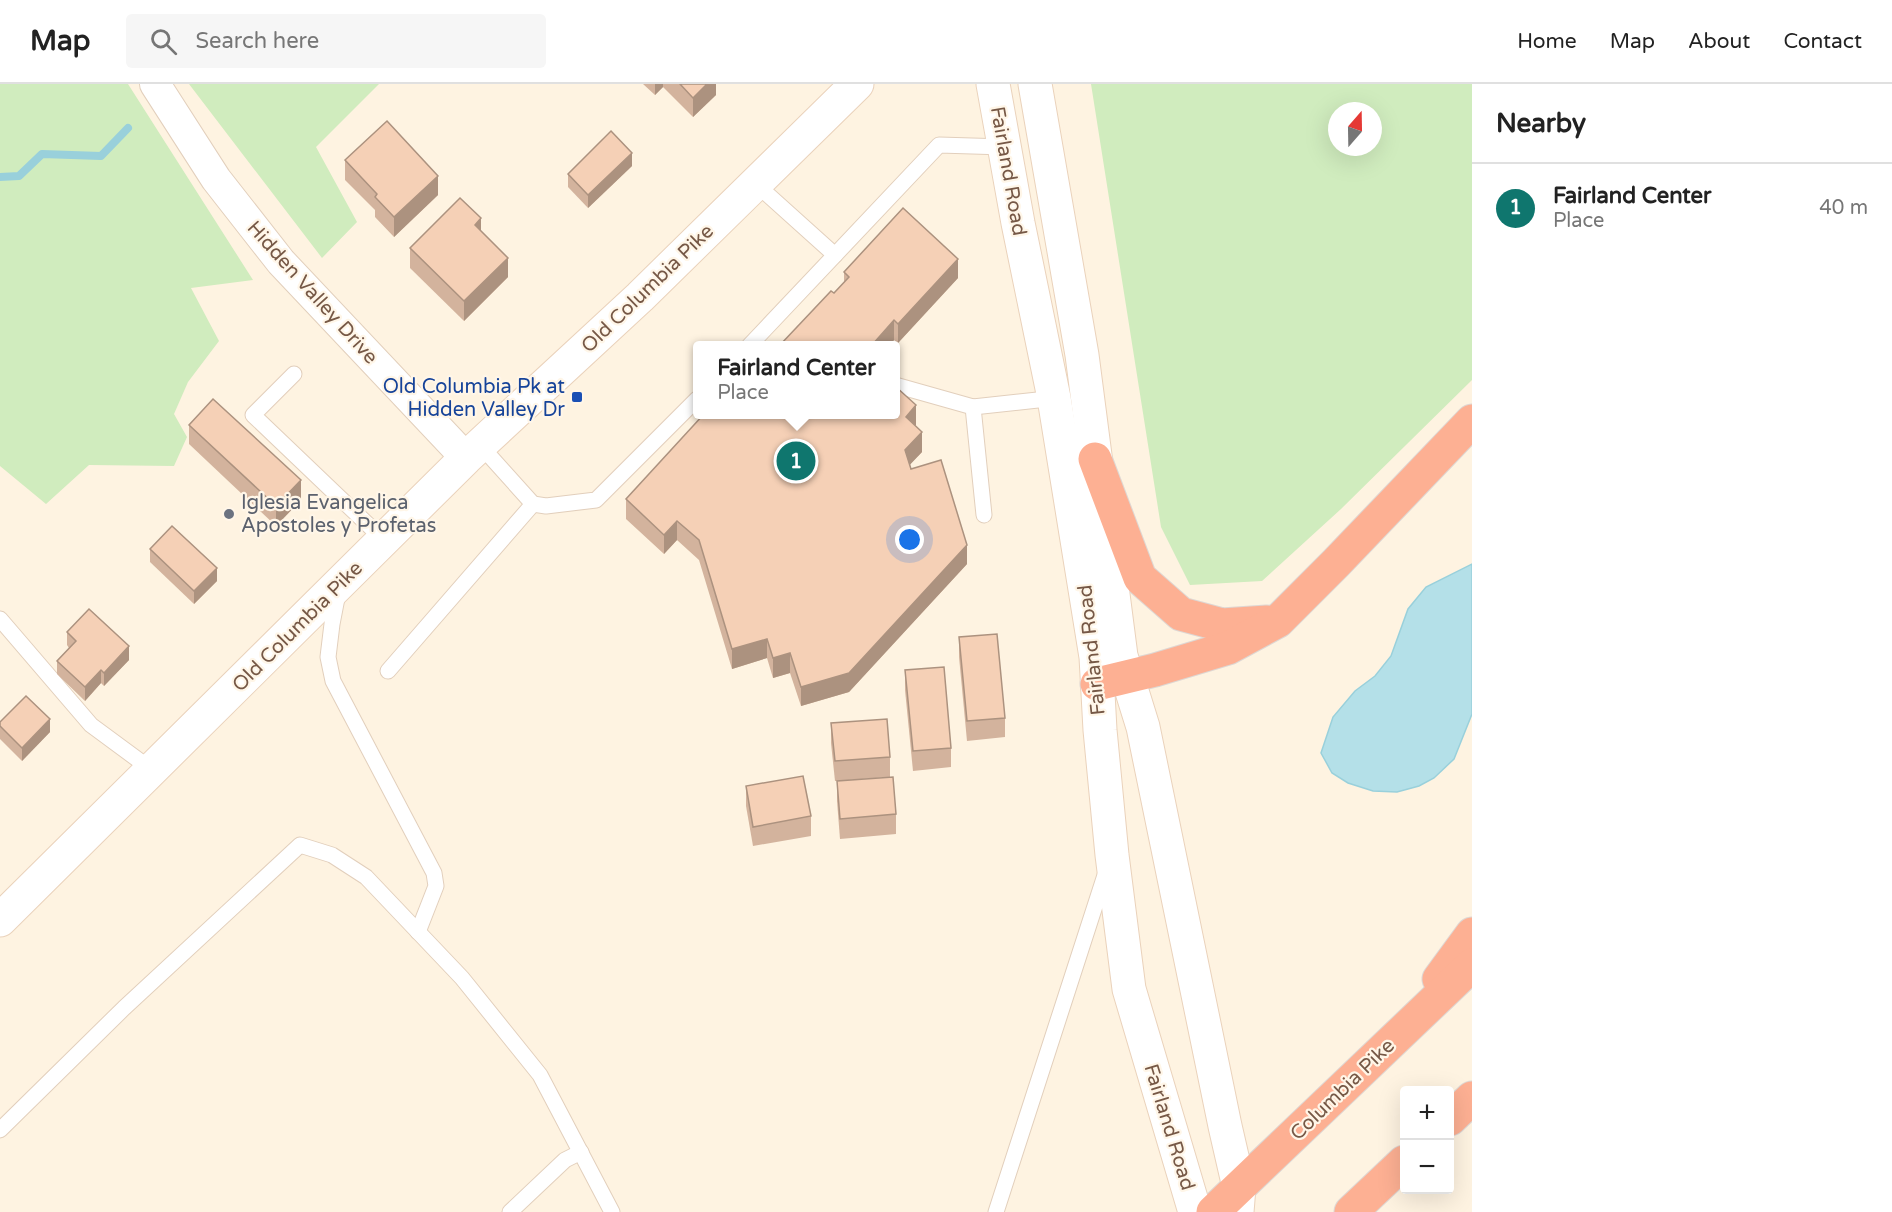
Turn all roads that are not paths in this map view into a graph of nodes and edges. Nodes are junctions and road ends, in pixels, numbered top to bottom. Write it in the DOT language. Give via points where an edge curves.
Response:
graph roads {
  1 [pos="155,84"];
  2 [pos="857,84"];
  3 [pos="993,84"];
  4 [pos="1035,84"];
  5 [pos="1005,147"];
  6 [pos="756,183"];
  7 [pos="835,255"];
  8 [pos="753,341"];
  9 [pos="294,374"];
  10 [pos="900,386"];
  11 [pos="1087,394"];
  12 [pos="1054,398"];
  13 [pos="693,403"];
  14 [pos="973,407"];
  15 [pos="1472,421"];
  16 [pos="473,451"];
  17 [pos="1095,459"];
  18 [pos="533,504"];
  19 [pos="984,515"];
  20 [pos="384,540"];
  21 [pos="340,584"];
  22 [pos="0,619"];
  23 [pos="1278,621"];
  24 [pos="388,671"];
  25 [pos="1128,677"];
  26 [pos="1096,684"];
  27 [pos="152,770"];
  28 [pos="1112,855"];
  29 [pos="0,920"];
  30 [pos="418,932"];
  31 [pos="1472,934"];
  32 [pos="1472,965"];
  33 [pos="1392,1041"];
  34 [pos="1472,1098"];
  35 [pos="1454,1114"];
  36 [pos="0,1130"];
  37 [pos="581,1152"];
  38 [pos="1400,1166"];
  39 [pos="1238,1200"];
  40 [pos="510,1212"];
  41 [pos="612,1212"];
  42 [pos="996,1212"];
  43 [pos="1195,1212"];
  44 [pos="1213,1212"];
  45 [pos="1351,1212"];
  1 -- 16 [label="street, Hidden Valley Drive" via="216,179 281,262"];
  2 -- 6 [label="main road, Old Columbia Pike"];
  3 -- 5 [label="main road, Fairland Road"];
  4 -- 11 [label="main road, Fairland Road"];
  5 -- 7 [label="lane" via="939,145"];
  5 -- 12 [label="main road, Fairland Road"];
  6 -- 7 [label="lane"];
  6 -- 16 [label="main road, Old Columbia Pike" via="640,297"];
  7 -- 8 [label="lane"];
  9 -- 20 [label="lane" via="253,415"];
  10 -- 14 [label="lane"];
  11 -- 12 [label="lane"];
  11 -- 17 [label="main road, Fairland Road"];
  12 -- 14 [label="lane"];
  12 -- 26 [label="main road, Fairland Road" via="1096,657"];
  13 -- 18 [label="lane" via="596,500"];
  14 -- 19 [label="lane"];
  15 -- 23 [label="highway"];
  16 -- 18 [label="lane"];
  16 -- 20 [label="main road, Old Columbia Pike"];
  17 -- 23 [label="highway" via="1140,578 1163,600 1180,614 1222,625"];
  17 -- 25 [label="main road, Fairland Road" via="1121,656"];
  18 -- 24 [label="lane"];
  20 -- 21 [label="main road, Old Columbia Pike"];
  21 -- 27 [label="main road, Old Columbia Pike"];
  21 -- 30 [label="lane" via="328,657 333,681 435,873 436,886"];
  22 -- 27 [label="lane" via="91,725"];
  23 -- 25 [label="highway" via="1227,648"];
  25 -- 26 [label="highway"];
  25 -- 39 [label="main road, Fairland Road" via="1143,727"];
  26 -- 28 [label="main road, Fairland Road"];
  27 -- 29 [label="main road, Old Columbia Pike"];
  28 -- 42 [label="lane"];
  28 -- 43 [label="main road, Fairland Road" via="1129,989"];
  30 -- 36 [label="lane" via="366,877 332,855 300,845 131,1001"];
  30 -- 37 [label="lane" via="462,978 540,1075"];
  31 -- 33 [label="highway"];
  32 -- 33 [label="highway, Columbia Pike"];
  33 -- 39 [label="highway, Columbia Pike"];
  34 -- 35 [label="highway"];
  37 -- 40 [label="lane" via="565,1160"];
  37 -- 41 [label="lane"];
  38 -- 45 [label="highway"];
  39 -- 44 [label="highway, Columbia Pike"];
}
